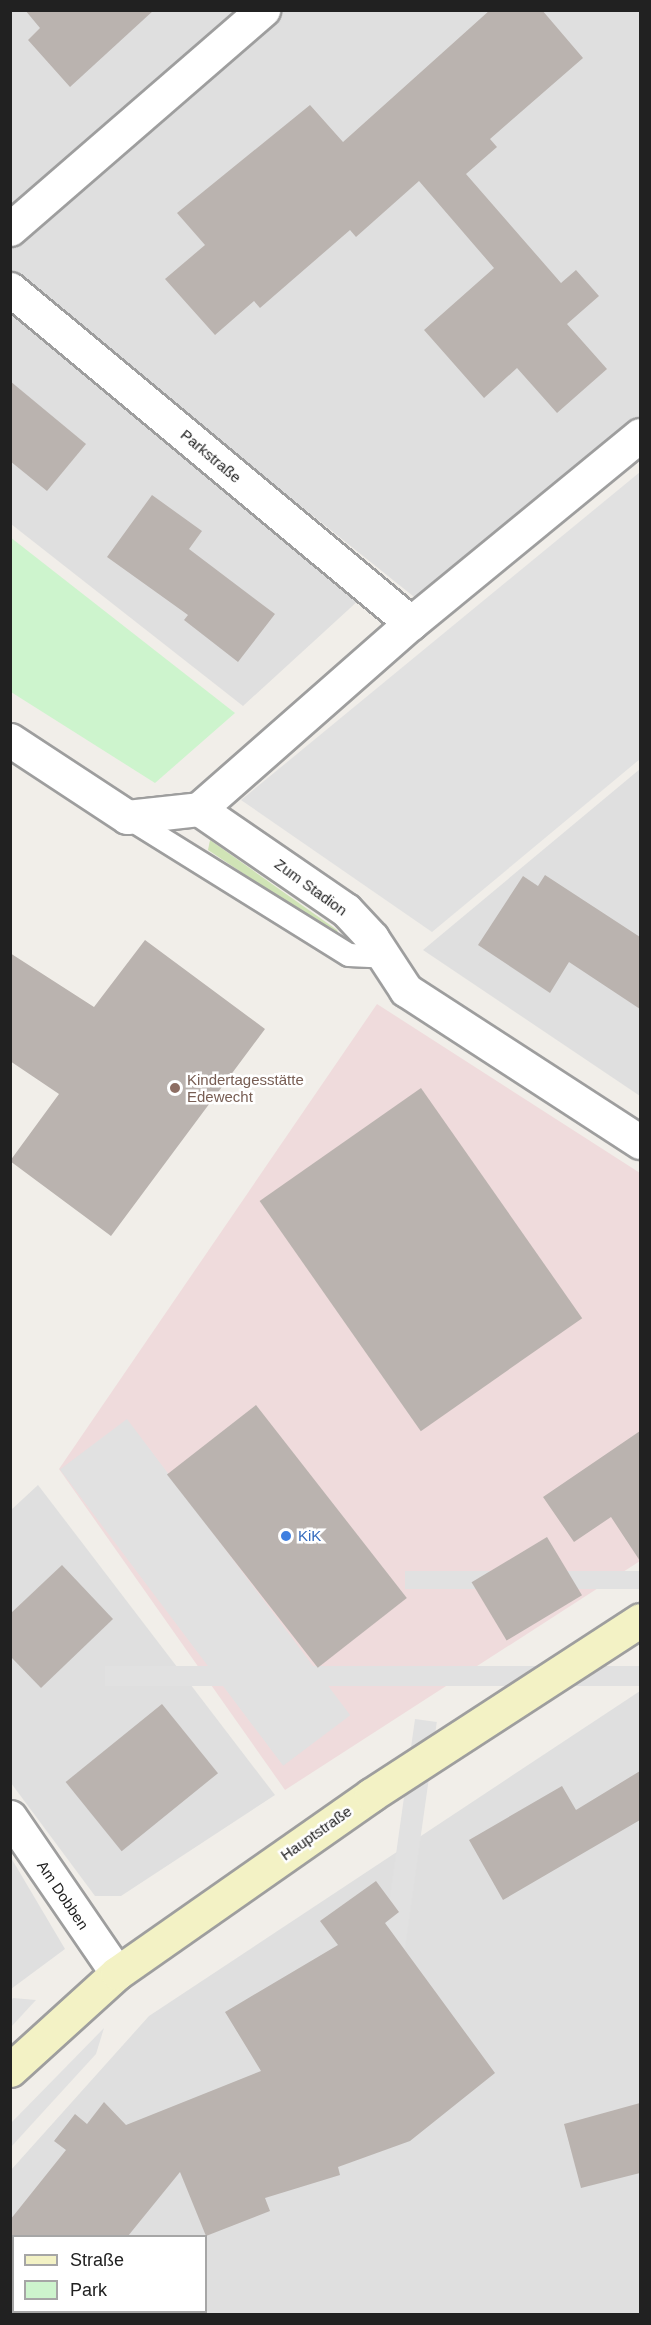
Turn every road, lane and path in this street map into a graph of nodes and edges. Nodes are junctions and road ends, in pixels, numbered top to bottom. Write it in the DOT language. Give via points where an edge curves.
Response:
graph roads {
  1 [pos="263,10"];
  2 [pos="10,229"];
  3 [pos="10,289"];
  4 [pos="640,435"];
  5 [pos="411,623"];
  6 [pos="10,740"];
  7 [pos="199,809"];
  8 [pos="127,817"];
  9 [pos="385,957"];
  10 [pos="640,1142"];
  11 [pos="640,1620"];
  12 [pos="10,1817"];
  13 [pos="117,1973"];
  14 [pos="10,2070"];
  1 -- 2 [label="street"];
  3 -- 5 [label="street, Parkstraße"];
  4 -- 5 [label="street"];
  5 -- 7 [label="street"];
  6 -- 8 [label="street"];
  7 -- 8 [label="street"];
  7 -- 9 [label="street, Zum Stadion" via="346,910"];
  8 -- 9 [label="lane" via="349,955"];
  9 -- 10 [label="street, Zum Stadion" via="406,990"];
  11 -- 13 [label="main road, Hauptstraße" via="371,1795"];
  12 -- 13 [label="street, Am Dobben"];
  13 -- 14 [label="main road, Hauptstraße"];
}
